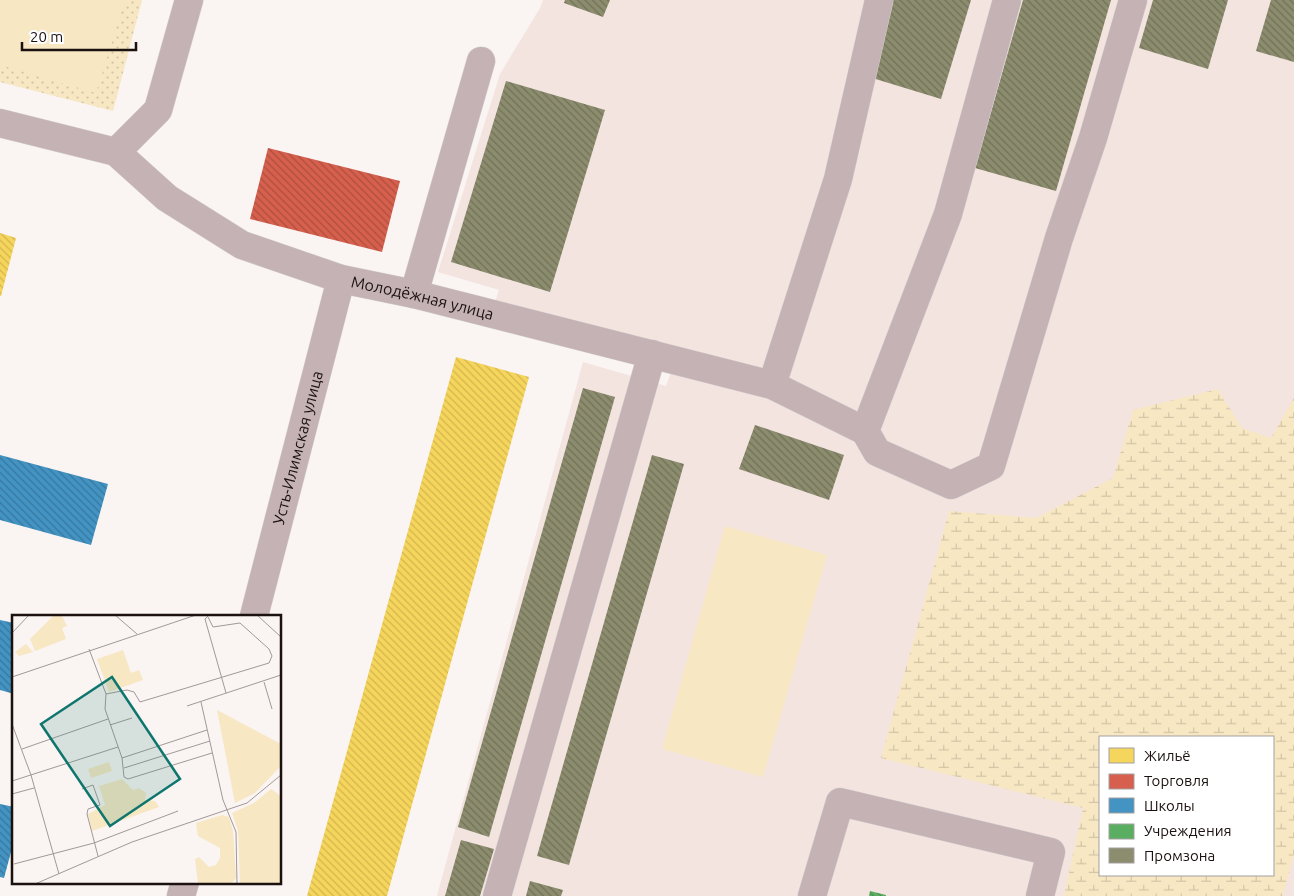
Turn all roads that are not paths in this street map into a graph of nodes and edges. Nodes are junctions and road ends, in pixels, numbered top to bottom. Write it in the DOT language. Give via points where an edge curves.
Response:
graph roads {
  1 [pos="189,0"];
  2 [pos="879,0"];
  3 [pos="1007,0"];
  4 [pos="1133,0"];
  5 [pos="481,60"];
  6 [pos="0,123"];
  7 [pos="116,152"];
  8 [pos="341,279"];
  9 [pos="414,294"];
  10 [pos="652,354"];
  11 [pos="772,385"];
  12 [pos="865,431"];
  13 [pos="254,615"];
  14 [pos="497,896"];
  15 [pos="812,896"];
  16 [pos="1040,896"];
  1 -- 7 [label="street" via="158,110"];
  2 -- 11 [label="street" via="838,179"];
  3 -- 12 [label="street" via="948,214"];
  4 -- 12 [label="street" via="991,466 951,485 877,452"];
  5 -- 9 [label="street"];
  6 -- 7 [label="street, Молодёжная улица"];
  7 -- 8 [label="street, Молодёжная улица" via="167,198 242,245"];
  8 -- 9 [label="street, Молодёжная улица"];
  8 -- 13 [label="street, Усть-Илимская улица"];
  9 -- 10 [label="street, Молодёжная улица"];
  10 -- 11 [label="street, Молодёжная улица"];
  10 -- 14 [label="street"];
  11 -- 12 [label="street, Молодёжная улица"];
  15 -- 16 [label="street" via="840,802 1051,852"];
}
